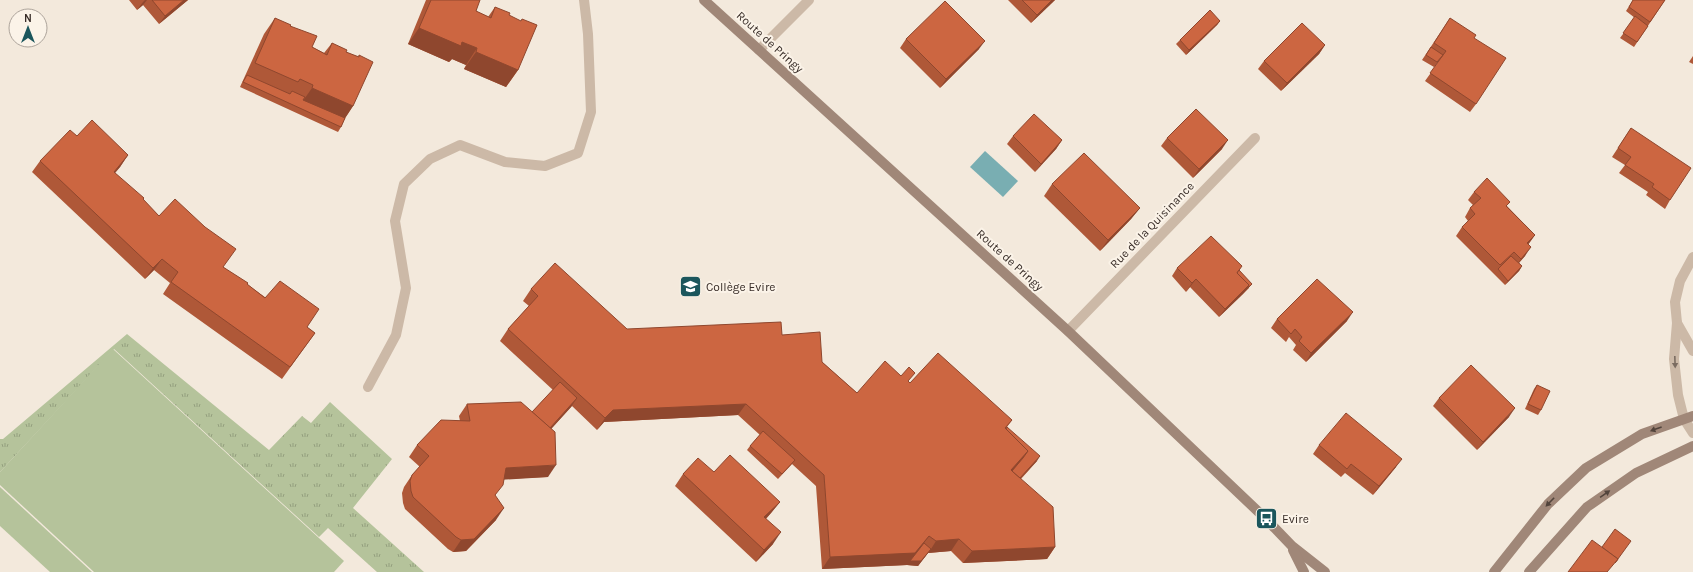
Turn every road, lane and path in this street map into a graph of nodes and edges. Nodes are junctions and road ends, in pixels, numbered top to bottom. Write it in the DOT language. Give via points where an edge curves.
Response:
graph roads {
  1 [pos="584,0"];
  2 [pos="704,0"];
  3 [pos="809,0"];
  4 [pos="759,50"];
  5 [pos="1255,138"];
  6 [pos="1693,257"];
  7 [pos="1677,323"];
  8 [pos="1068,331"];
  9 [pos="1693,351"];
  10 [pos="368,387"];
  11 [pos="1689,417"];
  12 [pos="1693,433"];
  13 [pos="1693,446"];
  14 [pos="1292,546"];
  15 [pos="1304,572"];
  16 [pos="1325,572"];
  17 [pos="1494,572"];
  18 [pos="1529,572"];
  1 -- 10 [label="street" via="591,112 578,153 545,166 505,162 460,145 430,159 404,184 395,221 406,288 396,335"];
  2 -- 4 [label="street, Route de Pringy"];
  3 -- 4 [label="street"];
  4 -- 8 [label="street, Route de Pringy"];
  5 -- 8 [label="street, Rue de la Quisinance"];
  6 -- 7 [label="street" via="1680,281 1675,302"];
  7 -- 9 [label="street"];
  7 -- 11 [label="street, one-way" via="1674,359 1678,395"];
  8 -- 14 [label="street, Route de Pringy"];
  11 -- 12 [label="street"];
  11 -- 17 [label="street, one-way" via="1642,434 1586,468 1548,504"];
  18 -- 13 [label="street, one-way" via="1587,507 1636,472"];
  14 -- 15 [label="street, Route de Pringy"];
  14 -- 16 [label="street, Route de Pringy"];
}
